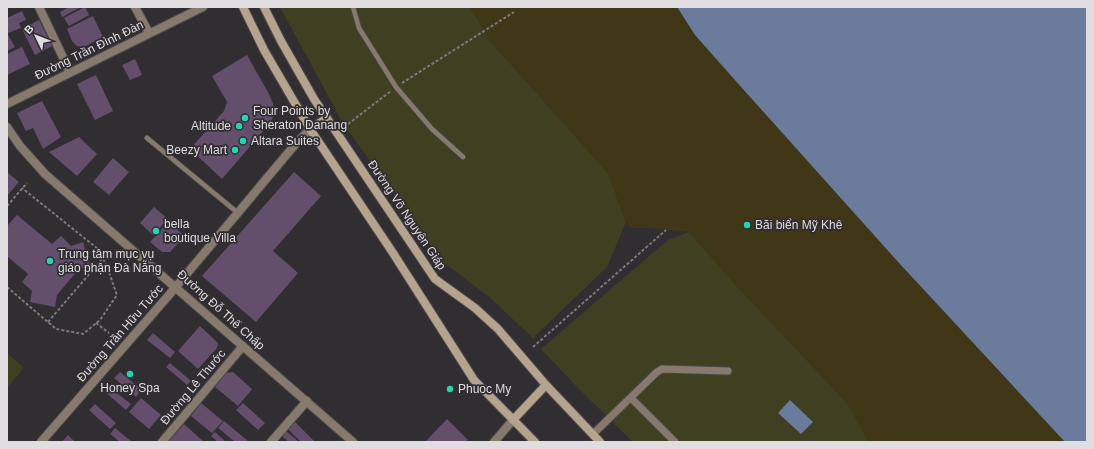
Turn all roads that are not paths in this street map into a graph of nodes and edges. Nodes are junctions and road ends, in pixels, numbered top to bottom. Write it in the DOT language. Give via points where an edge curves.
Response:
graph roads {
  1 [pos="39,7"];
  2 [pos="135,7"];
  3 [pos="203,7"];
  4 [pos="243,7"];
  5 [pos="264,7"];
  6 [pos="353,7"];
  7 [pos="148,34"];
  8 [pos="70,72"];
  9 [pos="7,104"];
  10 [pos="327,118"];
  11 [pos="7,127"];
  12 [pos="310,129"];
  13 [pos="147,138"];
  14 [pos="463,156"];
  15 [pos="238,213"];
  16 [pos="176,286"];
  17 [pos="242,346"];
  18 [pos="728,371"];
  19 [pos="546,385"];
  20 [pos="631,398"];
  21 [pos="307,401"];
  22 [pos="514,420"];
  23 [pos="593,434"];
  24 [pos="41,442"];
  25 [pos="162,442"];
  26 [pos="271,442"];
  27 [pos="353,442"];
  28 [pos="494,442"];
  29 [pos="535,442"];
  30 [pos="600,442"];
  31 [pos="675,442"];
  1 -- 8 [label="street"];
  2 -- 7 [label="street"];
  3 -- 7 [label="street, Đường Trần Đình Đàn"];
  4 -- 12 [label="main road" via="264,50"];
  5 -- 10 [label="main road, Đường Võ Nguyên Giáp"];
  6 -- 14 [label="lane" via="359,28 396,87 432,130"];
  7 -- 8 [label="street, Đường Trần Đình Đàn"];
  8 -- 9 [label="street, Đường Trần Đình Đàn"];
  10 -- 12 [label="main road"];
  10 -- 19 [label="main road, Đường Võ Nguyên Giáp" via="435,279 498,329"];
  11 -- 16 [label="street, Đường Đỗ Thế Chấp" via="45,174"];
  12 -- 15 [label="street, Đường Trần Hữu Tước"];
  12 -- 22 [label="main road" via="474,380"];
  13 -- 15 [label="lane"];
  15 -- 16 [label="street, Đường Trần Hữu Tước"];
  16 -- 17 [label="street, Đường Đỗ Thế Chấp"];
  16 -- 24 [label="street, Đường Trần Hữu Tước"];
  17 -- 21 [label="street, Đường Đỗ Thế Chấp"];
  17 -- 25 [label="street, Đường Lê Thước"];
  18 -- 20 [label="street" via="662,370 656,372"];
  19 -- 22 [label="main road"];
  19 -- 23 [label="main road, Đường Võ Nguyên Giáp"];
  20 -- 23 [label="street"];
  20 -- 31 [label="street"];
  21 -- 26 [label="street"];
  21 -- 27 [label="street, Đường Đỗ Thế Chấp"];
  22 -- 28 [label="street"];
  22 -- 29 [label="main road"];
  23 -- 30 [label="main road, Đường Võ Nguyên Giáp"];
}
